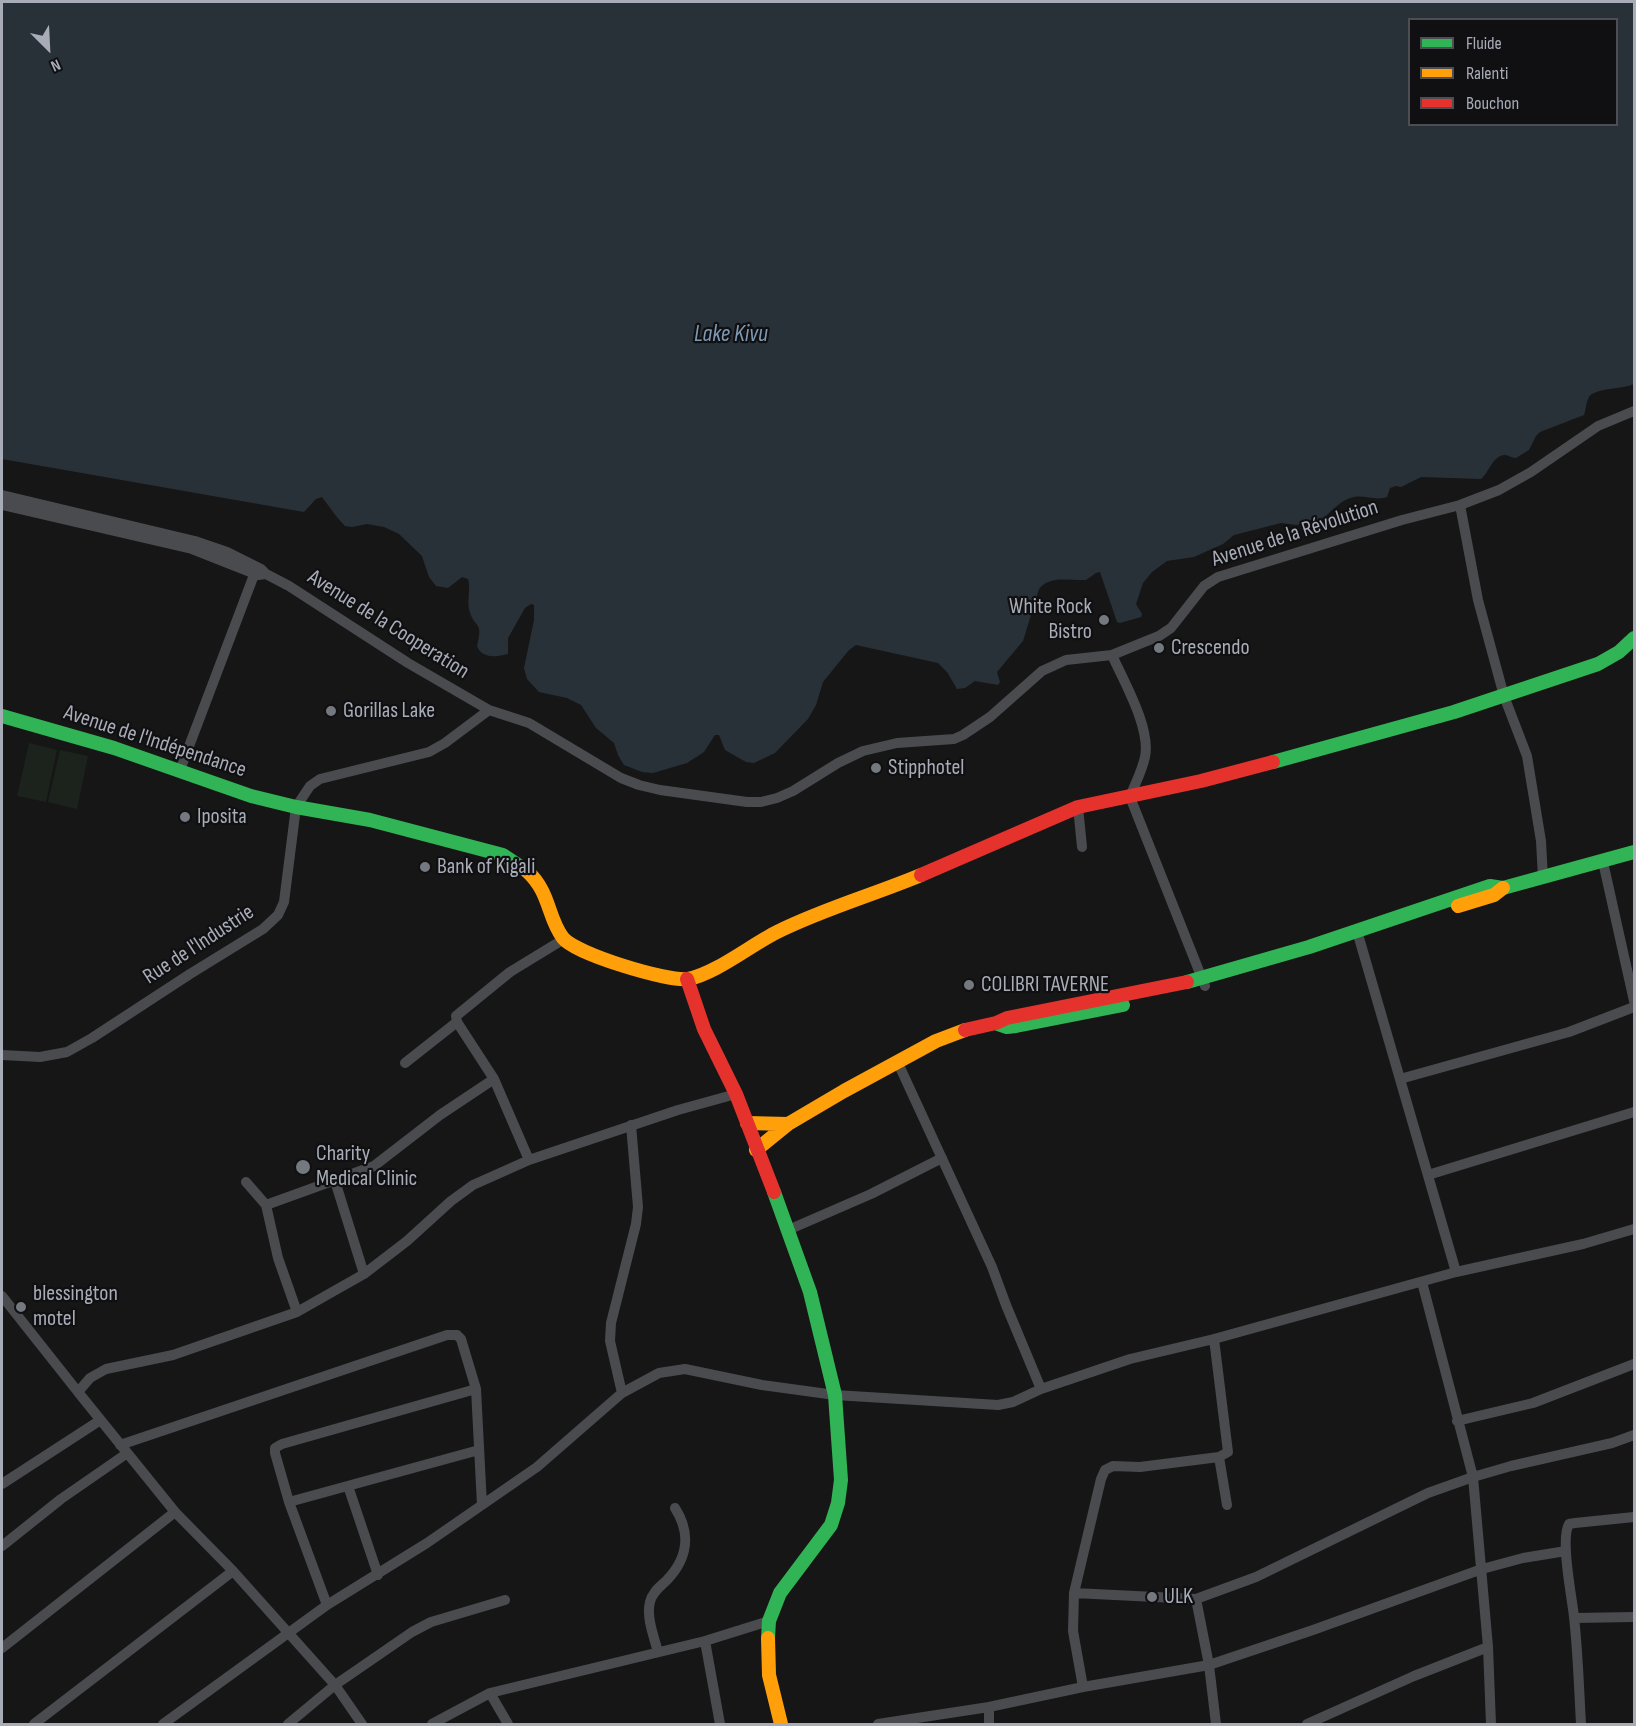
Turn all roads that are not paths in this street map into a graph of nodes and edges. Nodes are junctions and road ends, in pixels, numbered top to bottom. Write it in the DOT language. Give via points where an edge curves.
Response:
graph roads {
  1 [pos="1635,411"];
  2 [pos="2,495"];
  3 [pos="2,505"];
  4 [pos="1460,505"];
  5 [pos="47,511"];
  6 [pos="255,570"];
  7 [pos="1635,638"];
  8 [pos="1112,655"];
  9 [pos="1504,696"];
  10 [pos="489,710"];
  11 [pos="2,716"];
  12 [pos="180,770"];
  13 [pos="1130,797"];
  14 [pos="296,807"];
  15 [pos="1078,807"];
  16 [pos="1082,847"];
  17 [pos="1635,852"];
  18 [pos="1604,862"];
  19 [pos="1543,878"];
  20 [pos="1358,935"];
  21 [pos="564,939"];
  22 [pos="687,979"];
  23 [pos="1203,982"];
  24 [pos="1635,1001"];
  25 [pos="1635,1008"];
  26 [pos="457,1022"];
  27 [pos="2,1055"];
  28 [pos="405,1063"];
  29 [pos="898,1063"];
  30 [pos="494,1079"];
  31 [pos="1400,1079"];
  32 [pos="736,1094"];
  33 [pos="1635,1112"];
  34 [pos="747,1123"];
  35 [pos="788,1124"];
  36 [pos="631,1125"];
  37 [pos="756,1150"];
  38 [pos="942,1158"];
  39 [pos="529,1160"];
  40 [pos="1428,1175"];
  41 [pos="335,1181"];
  42 [pos="246,1182"];
  43 [pos="266,1205"];
  44 [pos="1635,1229"];
  45 [pos="788,1230"];
  46 [pos="1456,1272"];
  47 [pos="364,1275"];
  48 [pos="1422,1282"];
  49 [pos="2,1296"];
  50 [pos="297,1312"];
  51 [pos="1214,1339"];
  52 [pos="1635,1364"];
  53 [pos="476,1389"];
  54 [pos="1041,1389"];
  55 [pos="78,1392"];
  56 [pos="622,1393"];
  57 [pos="835,1395"];
  58 [pos="99,1421"];
  59 [pos="1457,1421"];
  60 [pos="1635,1435"];
  61 [pos="123,1450"];
  62 [pos="479,1450"];
  63 [pos="1219,1457"];
  64 [pos="1473,1477"];
  65 [pos="2,1484"];
  66 [pos="348,1486"];
  67 [pos="289,1502"];
  68 [pos="482,1505"];
  69 [pos="1227,1505"];
  70 [pos="675,1508"];
  71 [pos="175,1512"];
  72 [pos="1635,1517"];
  73 [pos="2,1546"];
  74 [pos="1566,1551"];
  75 [pos="1482,1569"];
  76 [pos="232,1570"];
  77 [pos="378,1575"];
  78 [pos="1074,1593"];
  79 [pos="1196,1599"];
  80 [pos="505,1600"];
  81 [pos="327,1605"];
  82 [pos="1635,1617"];
  83 [pos="1575,1618"];
  84 [pos="769,1621"];
  85 [pos="289,1632"];
  86 [pos="705,1641"];
  87 [pos="1488,1647"];
  88 [pos="2,1648"];
  89 [pos="658,1652"];
  90 [pos="1209,1665"];
  91 [pos="335,1685"];
  92 [pos="1083,1687"];
  93 [pos="490,1693"];
  94 [pos="989,1707"];
  95 [pos="34,1725"];
  96 [pos="163,1725"];
  97 [pos="288,1725"];
  98 [pos="362,1725"];
  99 [pos="432,1725"];
  100 [pos="508,1725"];
  101 [pos="720,1725"];
  102 [pos="781,1725"];
  103 [pos="878,1725"];
  104 [pos="989,1725"];
  105 [pos="1216,1725"];
  106 [pos="1307,1725"];
  107 [pos="1491,1725"];
  108 [pos="1581,1725"];
  1 -- 4 [label="street, Avenue de la Révolution" via="1598,426 1499,490"];
  2 -- 5 [label="street"];
  3 -- 5 [label="street"];
  4 -- 8 [label="street, Avenue de la Révolution" via="1218,577 1203,586 1171,628"];
  4 -- 9 [label="street" via="1478,600"];
  5 -- 6 [label="street, Avenue de la Cooperation" via="193,545"];
  6 -- 10 [label="street, Avenue de la Cooperation" via="289,586"];
  6 -- 12 [label="street"];
  7 -- 9 [label="main road" via="1598,664"];
  8 -- 10 [label="street, Avenue de la Révolution" via="1066,660 1042,671 990,717 954,739 897,743 863,751 793,791 761,802 639,785 529,723"];
  8 -- 13 [label="street" via="1142,725 1146,747"];
  9 -- 13 [label="main road" via="1251,768"];
  9 -- 19 [label="street" via="1527,756"];
  10 -- 14 [label="street, Rue de l'Industrie" via="429,752 320,779 310,786"];
  11 -- 12 [label="main road, Avenue de l'Indépendance"];
  12 -- 14 [label="main road, Avenue de l'Indépendance" via="250,796"];
  13 -- 15 [label="main road"];
  13 -- 23 [label="street"];
  14 -- 21 [label="main road, Avenue de l'Indépendance" via="370,820 503,855 536,879"];
  14 -- 27 [label="street, Rue de l'Industrie" via="284,902 278,915 263,929 67,1052 40,1057"];
  15 -- 16 [label="street"];
  15 -- 22 [label="main road" via="777,932"];
  17 -- 18 [label="main road"];
  18 -- 19 [label="main road"];
  18 -- 24 [label="street"];
  19 -- 20 [label="main road" via="1503,888 1490,886 1448,905"];
  20 -- 23 [label="main road"];
  20 -- 31 [label="street"];
  21 -- 22 [label="main road" via="644,972"];
  21 -- 26 [label="street" via="510,972 456,1016"];
  22 -- 32 [label="main road" via="704,1029"];
  23 -- 29 [label="main road" via="1076,1011 1007,1018 936,1041"];
  25 -- 31 [label="street" via="1569,1032"];
  26 -- 28 [label="street"];
  26 -- 30 [label="street"];
  29 -- 35 [label="main road"];
  29 -- 38 [label="street"];
  30 -- 39 [label="street"];
  30 -- 41 [label="street" via="374,1166"];
  31 -- 40 [label="street"];
  32 -- 34 [label="main road"];
  32 -- 36 [label="street"];
  33 -- 40 [label="street"];
  34 -- 35 [label="main road"];
  34 -- 37 [label="main road"];
  35 -- 37 [label="main road"];
  36 -- 39 [label="street"];
  36 -- 56 [label="street" via="638,1207 610,1341"];
  37 -- 45 [label="main road"];
  38 -- 45 [label="street"];
  38 -- 54 [label="street" via="992,1267"];
  39 -- 47 [label="street" via="473,1185"];
  40 -- 46 [label="street"];
  41 -- 43 [label="street"];
  41 -- 47 [label="street"];
  42 -- 43 [label="street"];
  43 -- 50 [label="street" via="278,1258"];
  44 -- 46 [label="street"];
  45 -- 57 [label="main road" via="810,1292"];
  46 -- 48 [label="street"];
  47 -- 50 [label="street"];
  48 -- 51 [label="street"];
  48 -- 59 [label="street"];
  49 -- 55 [label="street"];
  50 -- 55 [label="street" via="173,1354 106,1369 90,1378"];
  51 -- 54 [label="street" via="1130,1359"];
  51 -- 63 [label="street" via="1229,1448"];
  52 -- 59 [label="street" via="1533,1403"];
  53 -- 61 [label="street" via="461,1339 447,1335"];
  53 -- 62 [label="street"];
  53 -- 67 [label="street" via="275,1448"];
  54 -- 57 [label="street" via="998,1405"];
  55 -- 58 [label="street"];
  56 -- 57 [label="street" via="658,1373 685,1369"];
  56 -- 68 [label="street" via="537,1467"];
  57 -- 84 [label="main road" via="841,1480 838,1503 831,1525 780,1593"];
  58 -- 61 [label="street"];
  58 -- 65 [label="street"];
  59 -- 64 [label="street"];
  60 -- 64 [label="street"];
  61 -- 71 [label="street"];
  61 -- 73 [label="street"];
  62 -- 66 [label="street"];
  62 -- 68 [label="street"];
  63 -- 69 [label="street"];
  63 -- 78 [label="street" via="1140,1467 1113,1466 1105,1470"];
  64 -- 75 [label="street"];
  64 -- 79 [label="street" via="1428,1493 1256,1577"];
  66 -- 67 [label="street"];
  66 -- 77 [label="street"];
  67 -- 81 [label="street"];
  68 -- 77 [label="street"];
  70 -- 89 [label="street" via="686,1533 682,1557 650,1601 649,1616"];
  71 -- 76 [label="street"];
  71 -- 88 [label="street"];
  72 -- 74 [label="street" via="1569,1524"];
  74 -- 75 [label="street"];
  74 -- 83 [label="street"];
  75 -- 87 [label="street"];
  75 -- 90 [label="street"];
  76 -- 85 [label="street"];
  76 -- 95 [label="street"];
  77 -- 81 [label="street"];
  78 -- 79 [label="street"];
  78 -- 92 [label="street" via="1073,1630"];
  79 -- 90 [label="street"];
  80 -- 91 [label="street" via="431,1622"];
  81 -- 85 [label="street"];
  82 -- 83 [label="street"];
  83 -- 108 [label="street"];
  84 -- 86 [label="street"];
  84 -- 102 [label="main road" via="769,1675"];
  85 -- 91 [label="street"];
  85 -- 96 [label="street"];
  86 -- 89 [label="street"];
  86 -- 101 [label="street"];
  87 -- 106 [label="street"];
  87 -- 107 [label="street"];
  89 -- 93 [label="street"];
  90 -- 92 [label="street"];
  90 -- 105 [label="street"];
  91 -- 97 [label="street"];
  91 -- 98 [label="street"];
  92 -- 94 [label="street"];
  93 -- 99 [label="street"];
  93 -- 100 [label="street"];
  94 -- 103 [label="street"];
  94 -- 104 [label="street"];
}
